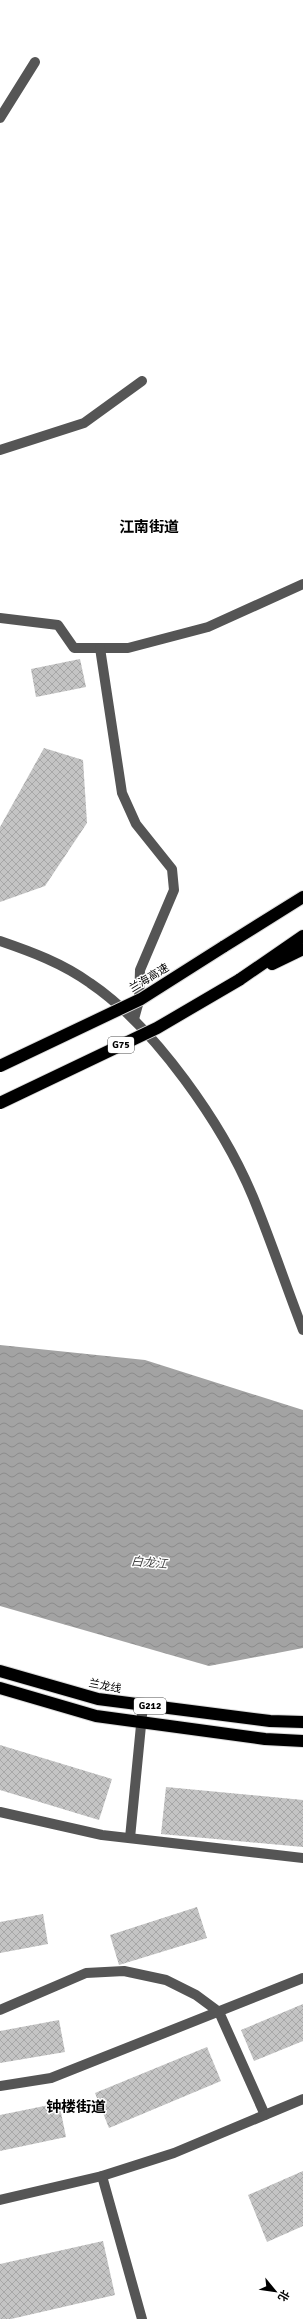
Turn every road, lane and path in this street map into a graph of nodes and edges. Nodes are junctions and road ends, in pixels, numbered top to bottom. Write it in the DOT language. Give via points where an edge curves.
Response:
graph roads {
  1 [pos="35,62"];
  2 [pos="0,118"];
  3 [pos="142,381"];
  4 [pos="0,450"];
  5 [pos="303,584"];
  6 [pos="0,618"];
  7 [pos="100,648"];
  8 [pos="303,896"];
  9 [pos="303,936"];
  10 [pos="0,941"];
  11 [pos="303,949"];
  12 [pos="239,980"];
  13 [pos="134,1019"];
  14 [pos="0,1066"];
  15 [pos="0,1103"];
  16 [pos="303,1330"];
  17 [pos="0,1671"];
  18 [pos="0,1688"];
  19 [pos="143,1705"];
  20 [pos="142,1722"];
  21 [pos="303,1722"];
  22 [pos="303,1741"];
  23 [pos="0,1812"];
  24 [pos="130,1838"];
  25 [pos="303,1858"];
  26 [pos="303,1978"];
  27 [pos="0,2010"];
  28 [pos="219,2012"];
  29 [pos="0,2086"];
  30 [pos="303,2100"];
  31 [pos="265,2115"];
  32 [pos="102,2176"];
  33 [pos="0,2200"];
  34 [pos="142,2319"];
  1 -- 2 [label="street"];
  3 -- 4 [label="street" via="84,423"];
  5 -- 7 [label="street" via="208,627 128,648"];
  6 -- 7 [label="street" via="58,625 74,648"];
  7 -- 13 [label="street" via="122,793 136,824 172,869 174,890 140,970 139,1002"];
  8 -- 14 [label="highway, 兰海高速, bridge" via="141,999"];
  9 -- 12 [label="highway, G75"];
  10 -- 13 [label="street" via="43,955 90,983"];
  11 -- 12 [label="highway"];
  12 -- 15 [label="highway, G75, bridge" via="157,1028"];
  13 -- 16 [label="street" via="186,1082 226,1142 253,1197"];
  17 -- 19 [label="highway, 兰龙线 / G212" via="98,1699"];
  18 -- 20 [label="highway, G212" via="96,1716"];
  19 -- 20 [label="street"];
  19 -- 21 [label="highway, 兰龙线 / G212" via="270,1721"];
  20 -- 22 [label="highway, G212" via="265,1739"];
  20 -- 24 [label="street"];
  23 -- 24 [label="street" via="102,1835"];
  24 -- 25 [label="street"];
  26 -- 28 [label="street"];
  27 -- 28 [label="street" via="86,1973 124,1971 166,1980 196,1994"];
  28 -- 29 [label="street" via="51,2078"];
  28 -- 31 [label="street"];
  30 -- 31 [label="street"];
  31 -- 32 [label="street" via="174,2153"];
  32 -- 33 [label="street"];
  32 -- 34 [label="street"];
}
